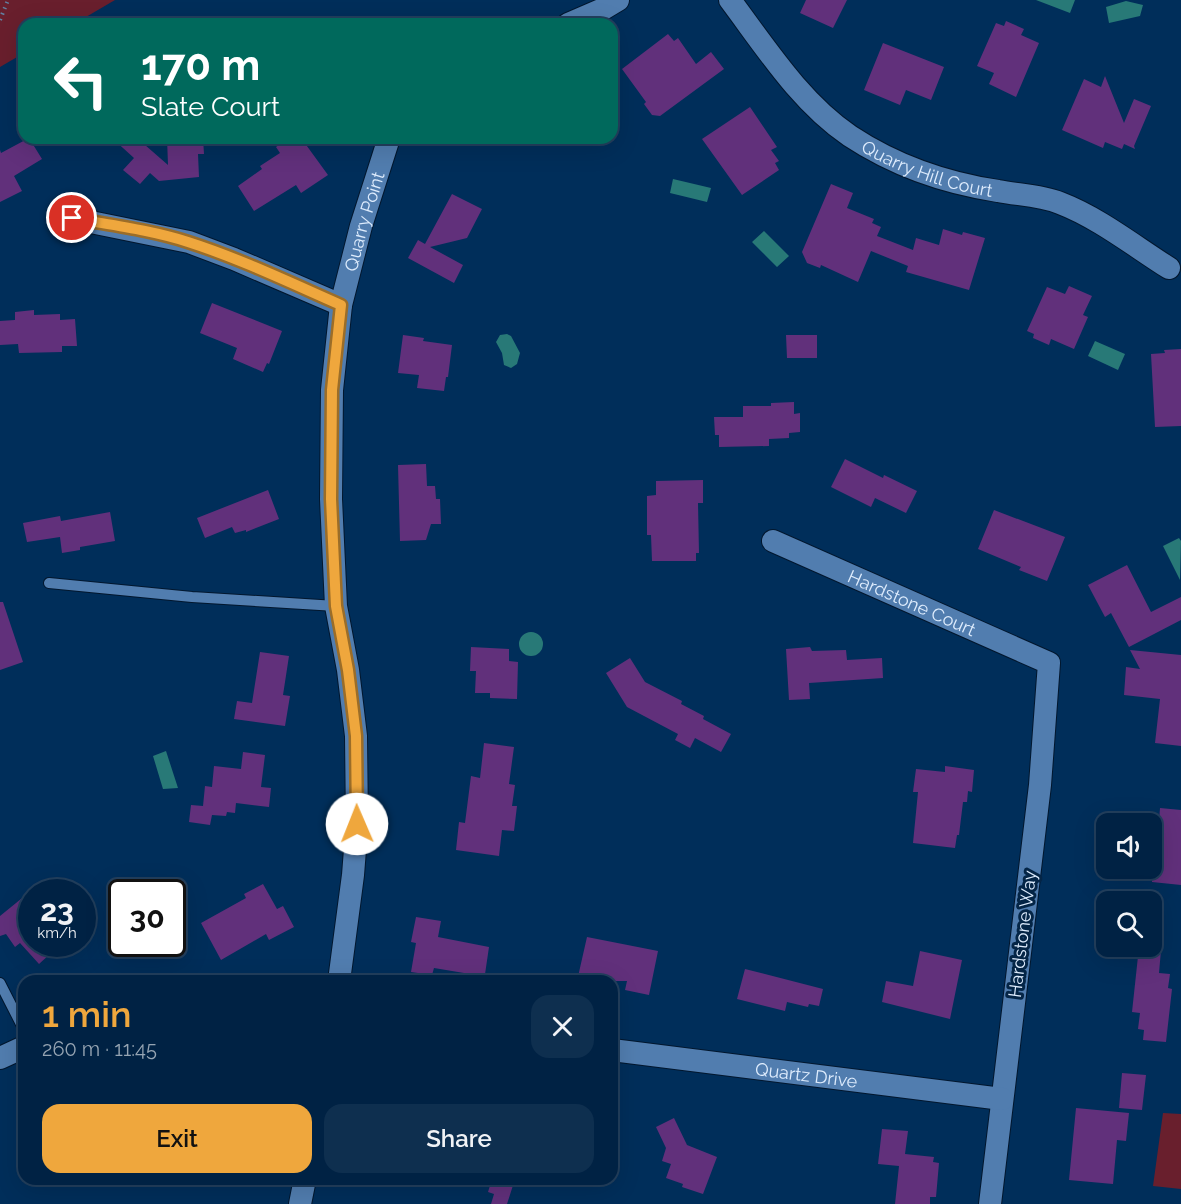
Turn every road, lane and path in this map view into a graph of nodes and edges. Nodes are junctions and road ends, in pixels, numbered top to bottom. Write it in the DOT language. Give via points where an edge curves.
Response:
graph roads {
  1 [pos="8,0"];
  2 [pos="618,0"];
  3 [pos="730,0"];
  4 [pos="582,18"];
  5 [pos="0,20"];
  6 [pos="387,144"];
  7 [pos="72,218"];
  8 [pos="1169,268"];
  9 [pos="341,305"];
  10 [pos="773,542"];
  11 [pos="49,583"];
  12 [pos="336,606"];
  13 [pos="1049,663"];
  14 [pos="340,975"];
  15 [pos="0,983"];
  16 [pos="18,1018"];
  17 [pos="18,1050"];
  18 [pos="618,1051"];
  19 [pos="0,1058"];
  20 [pos="1002,1099"];
  21 [pos="304,1185"];
  22 [pos="300,1204"];
  23 [pos="990,1204"];
  1 -- 5 [label="path"];
  2 -- 4 [label="street"];
  3 -- 8 [label="street, Quarry Hill Court" via="821,113 849,135 878,152 945,180 1059,202"];
  6 -- 9 [label="street, Quarry Point"];
  7 -- 9 [label="street" via="189,242"];
  9 -- 12 [label="street, Quarry Point" via="332,390 331,499"];
  10 -- 13 [label="street, Hardstone Court"];
  11 -- 12 [label="lane"];
  12 -- 14 [label="street, Quarry Point" via="356,736 357,824"];
  13 -- 20 [label="street, Hardstone Way" via="1040,786"];
  15 -- 16 [label="lane"];
  17 -- 19 [label="street"];
  18 -- 20 [label="street, Quartz Drive"];
  20 -- 23 [label="street, Hardstone Way"];
  21 -- 22 [label="street"];
}
